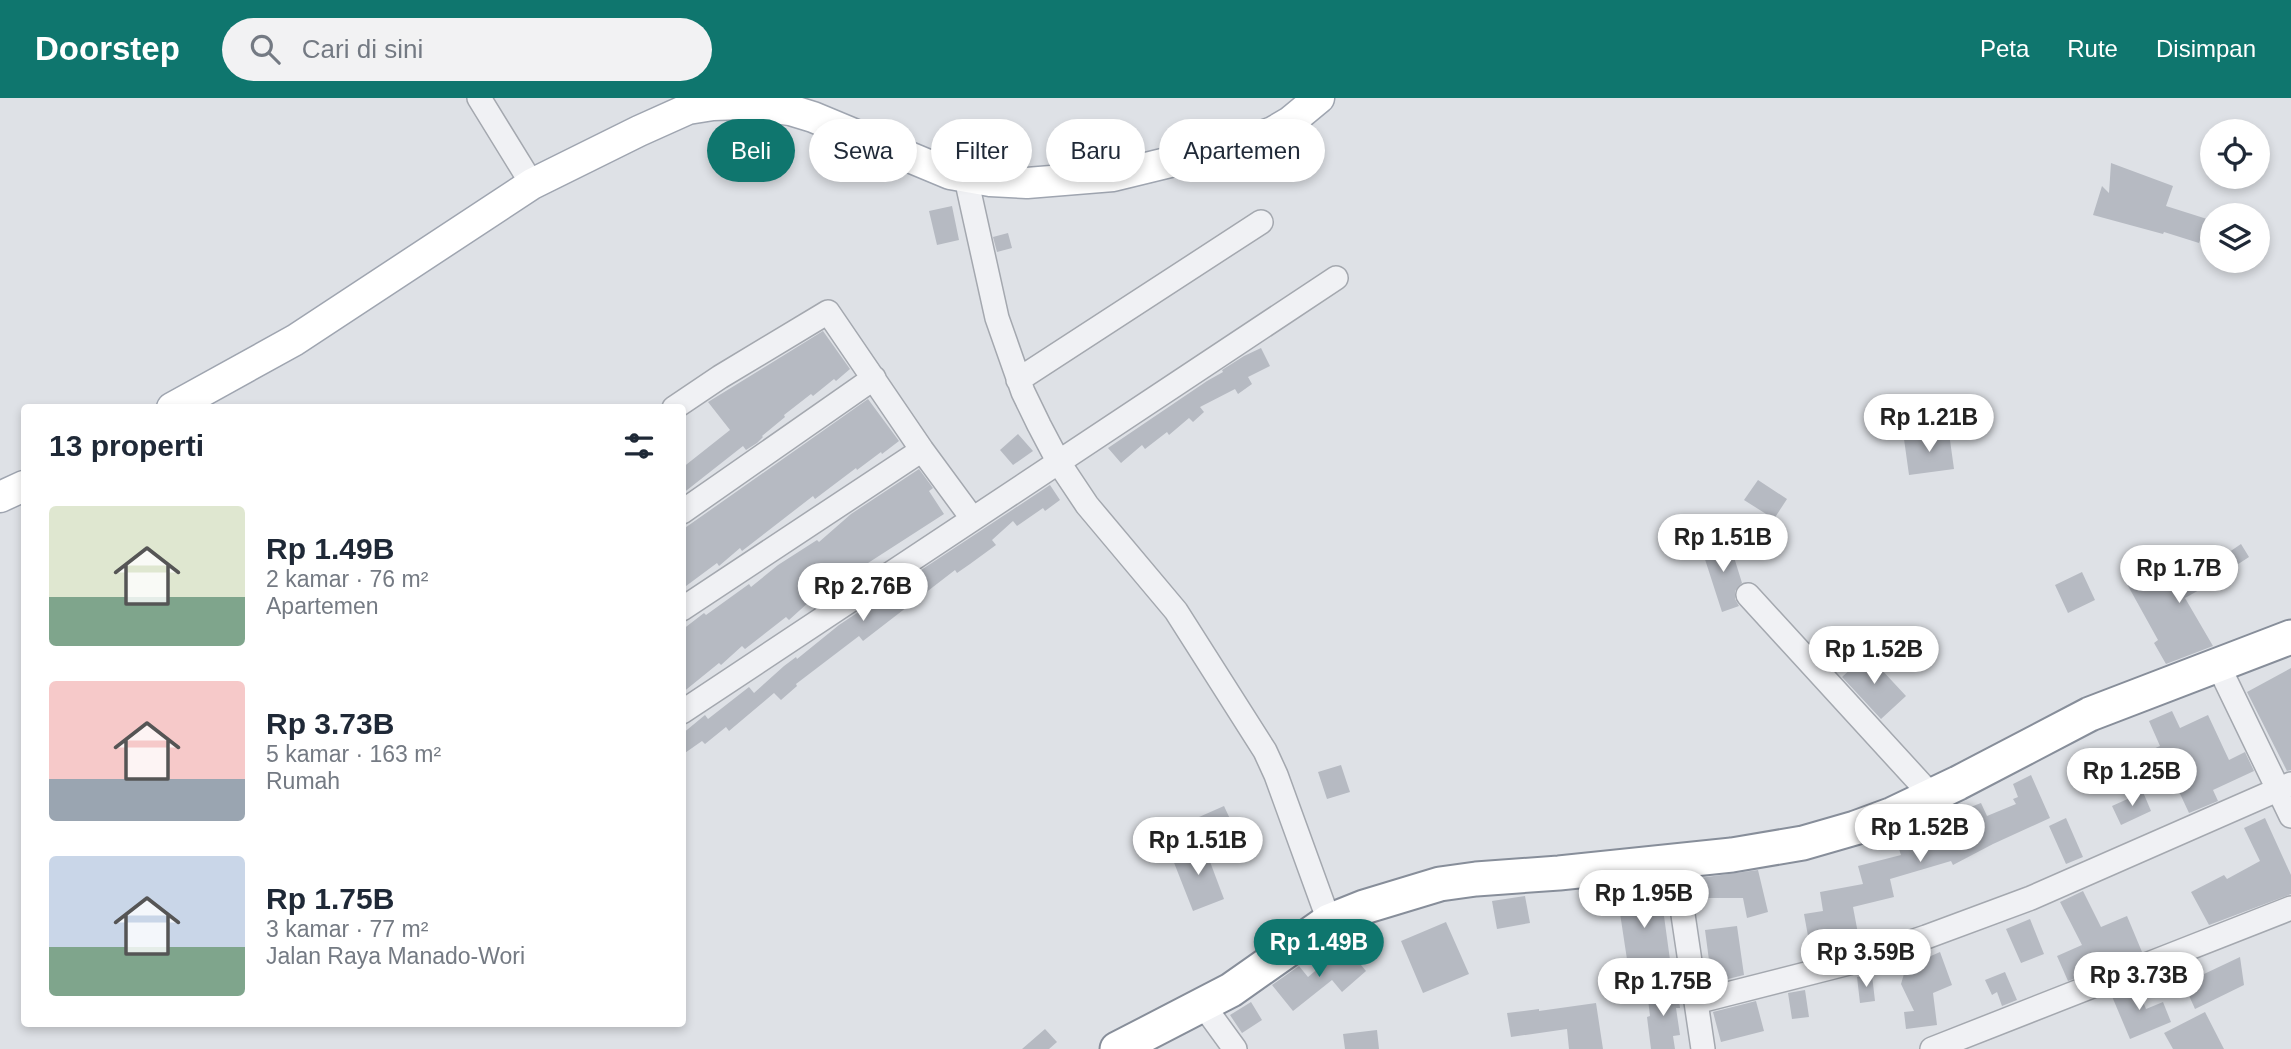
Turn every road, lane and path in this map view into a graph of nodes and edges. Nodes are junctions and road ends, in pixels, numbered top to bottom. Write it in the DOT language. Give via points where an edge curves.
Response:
graph roads {
  1 [pos="479,98"];
  2 [pos="1319,98"];
  3 [pos="931,168"];
  4 [pos="967,182"];
  5 [pos="1015,182"];
  6 [pos="532,184"];
  7 [pos="1261,222"];
  8 [pos="1336,278"];
  9 [pos="874,379"];
  10 [pos="1018,380"];
  11 [pos="179,404"];
  12 [pos="680,404"];
  13 [pos="922,450"];
  14 [pos="1059,463"];
  15 [pos="21,487"];
  16 [pos="0,497"];
  17 [pos="686,509"];
  18 [pos="972,518"];
  19 [pos="1748,595"];
  20 [pos="686,606"];
  21 [pos="2291,637"];
  22 [pos="2218,665"];
  23 [pos="686,709"];
  24 [pos="2284,787"];
  25 [pos="1932,796"];
  26 [pos="2291,816"];
  27 [pos="1672,861"];
  28 [pos="2291,908"];
  29 [pos="1329,922"];
  30 [pos="1696,1002"];
  31 [pos="1203,1005"];
  32 [pos="1117,1049"];
  33 [pos="1235,1049"];
  34 [pos="1703,1049"];
  35 [pos="1932,1049"];
  1 -- 6 [label="street"];
  2 -- 5 [label="main road" via="1273,132 1228,148 1113,176"];
  3 -- 6 [label="main road" via="813,117 743,104 688,109"];
  4 -- 10 [label="street" via="996,318"];
  6 -- 11 [label="main road" via="295,340"];
  7 -- 10 [label="street"];
  8 -- 14 [label="street"];
  9 -- 12 [label="street" via="828,312"];
  9 -- 13 [label="street"];
  9 -- 17 [label="street"];
  10 -- 14 [label="street"];
  13 -- 18 [label="street"];
  13 -- 20 [label="street"];
  14 -- 18 [label="street"];
  14 -- 29 [label="street" via="1087,505 1176,611 1259,741 1276,775"];
  15 -- 16 [label="main road"];
  18 -- 23 [label="street"];
  19 -- 25 [label="street"];
  21 -- 22 [label="highway"];
  22 -- 24 [label="street"];
  22 -- 25 [label="highway" via="2090,715"];
  24 -- 26 [label="street"];
  24 -- 30 [label="street" via="2031,898 1926,937 1849,963"];
  25 -- 27 [label="highway" via="1855,828 1803,843"];
  27 -- 29 [label="highway" via="1440,884"];
  27 -- 30 [label="street"];
  28 -- 35 [label="street"];
  29 -- 31 [label="highway"];
  30 -- 34 [label="street"];
  31 -- 32 [label="highway"];
  31 -- 33 [label="street"];
}
